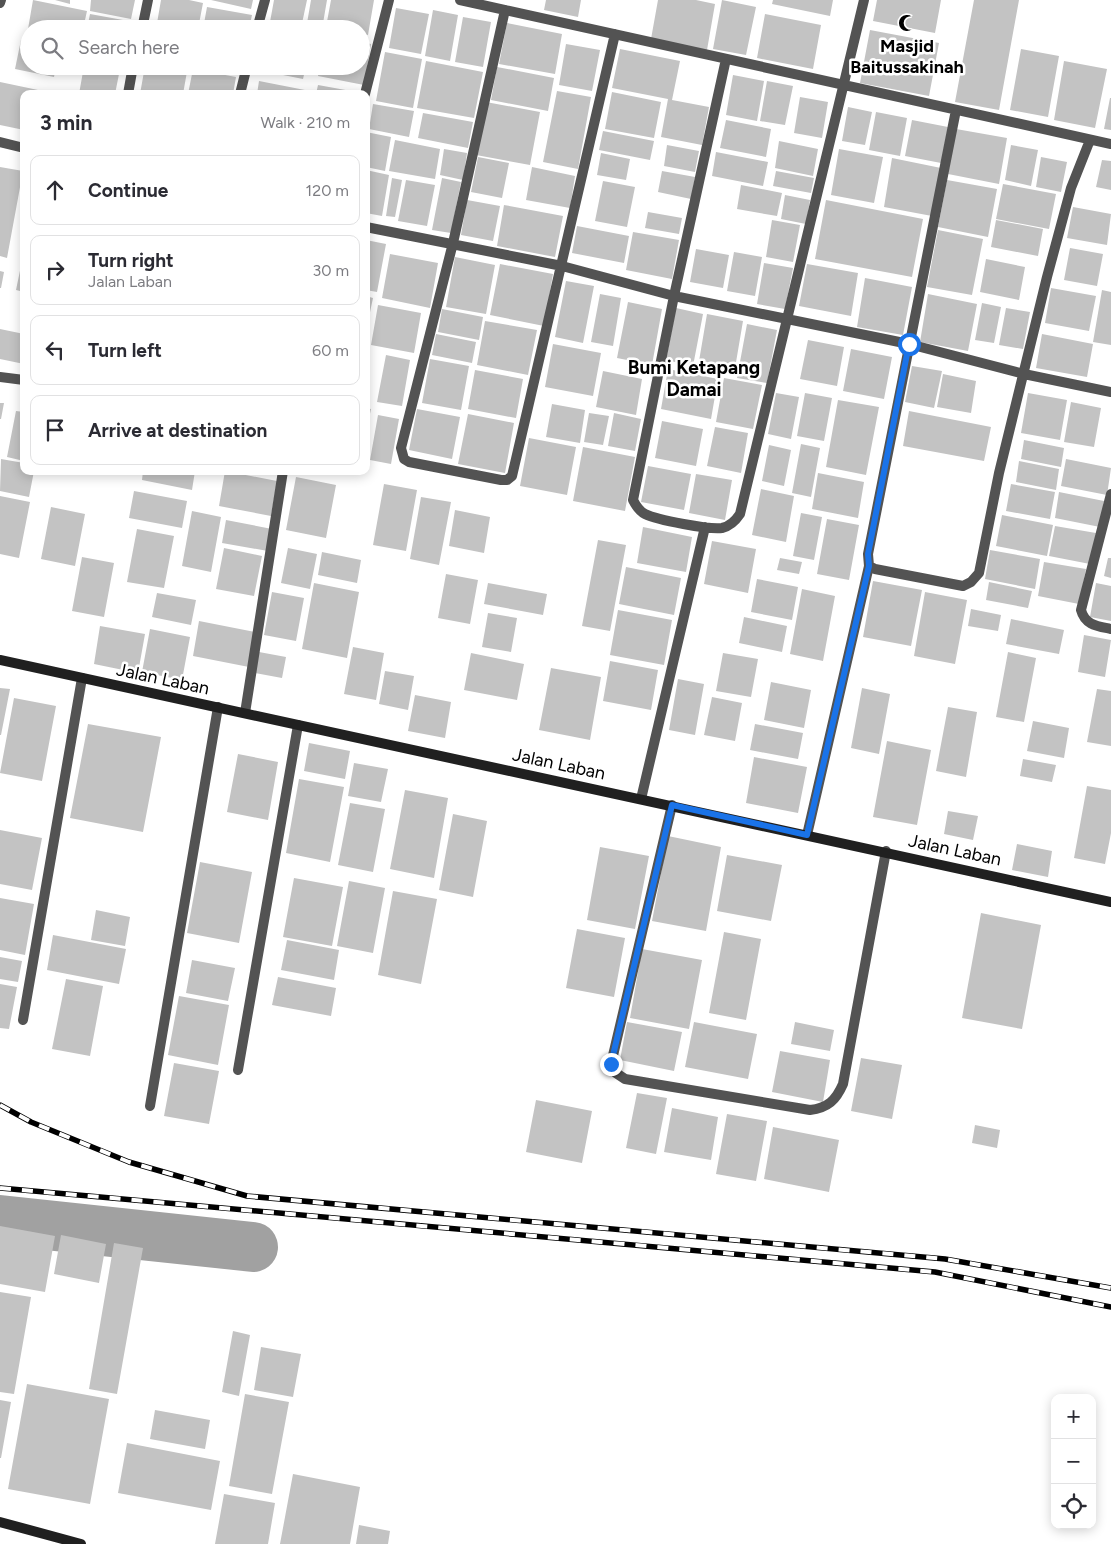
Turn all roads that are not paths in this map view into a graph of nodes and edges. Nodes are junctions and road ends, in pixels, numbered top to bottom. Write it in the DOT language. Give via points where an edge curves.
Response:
graph roads {
  1 [pos="148,0"];
  2 [pos="265,0"];
  3 [pos="389,0"];
  4 [pos="460,0"];
  5 [pos="864,0"];
  6 [pos="505,10"];
  7 [pos="144,20"];
  8 [pos="259,20"];
  9 [pos="615,34"];
  10 [pos="726,59"];
  11 [pos="370,74"];
  12 [pos="131,75"];
  13 [pos="245,75"];
  14 [pos="370,75"];
  15 [pos="843,85"];
  16 [pos="129,90"];
  17 [pos="241,90"];
  18 [pos="366,90"];
  19 [pos="956,110"];
  20 [pos="1090,140"];
  21 [pos="0,142"];
  22 [pos="1111,144"];
  23 [pos="20,147"];
  24 [pos="370,227"];
  25 [pos="453,243"];
  26 [pos="562,266"];
  27 [pos="674,296"];
  28 [pos="788,318"];
  29 [pos="909,344"];
  30 [pos="1024,374"];
  31 [pos="0,377"];
  32 [pos="20,380"];
  33 [pos="1111,392"];
  34 [pos="281,475"];
  35 [pos="1111,494"];
  36 [pos="705,527"];
  37 [pos="869,566"];
  38 [pos="1111,629"];
  39 [pos="0,660"];
  40 [pos="82,678"];
  41 [pos="218,707"];
  42 [pos="245,713"];
  43 [pos="298,725"];
  44 [pos="641,799"];
  45 [pos="672,805"];
  46 [pos="807,835"];
  47 [pos="886,852"];
  48 [pos="1111,902"];
  49 [pos="23,1020"];
  50 [pos="238,1070"];
  51 [pos="150,1106"];
  52 [pos="0,1522"];
  53 [pos="81,1544"];
  1 -- 7 [label="street"];
  2 -- 8 [label="street"];
  3 -- 11 [label="street"];
  4 -- 6 [label="street"];
  5 -- 15 [label="street"];
  6 -- 9 [label="street"];
  6 -- 25 [label="street"];
  9 -- 10 [label="street"];
  9 -- 26 [label="street"];
  10 -- 15 [label="street"];
  10 -- 27 [label="street"];
  12 -- 16 [label="street"];
  13 -- 17 [label="street"];
  14 -- 18 [label="street"];
  15 -- 19 [label="street"];
  15 -- 28 [label="street"];
  19 -- 20 [label="street"];
  19 -- 29 [label="street"];
  20 -- 22 [label="street"];
  20 -- 30 [label="street" via="1071,188"];
  21 -- 23 [label="street"];
  24 -- 25 [label="street"];
  25 -- 26 [label="street"];
  25 -- 26 [label="street" via="401,448 404,459 409,462 501,480 512,476"];
  26 -- 27 [label="street"];
  27 -- 28 [label="street"];
  27 -- 36 [label="street" via="632,500 646,515"];
  28 -- 29 [label="street"];
  28 -- 36 [label="street" via="740,514 729,526"];
  29 -- 30 [label="street"];
  29 -- 37 [label="street" via="868,554"];
  30 -- 33 [label="street"];
  30 -- 37 [label="street" via="976,578 963,586"];
  31 -- 32 [label="street"];
  34 -- 42 [label="street"];
  35 -- 38 [label="street" via="1081,610 1088,622"];
  36 -- 44 [label="street"];
  37 -- 46 [label="street"];
  39 -- 40 [label="street, Jalan Laban"];
  40 -- 41 [label="street, Jalan Laban"];
  40 -- 49 [label="street"];
  41 -- 42 [label="street, Jalan Laban"];
  41 -- 51 [label="street"];
  42 -- 43 [label="street, Jalan Laban"];
  43 -- 44 [label="street, Jalan Laban"];
  43 -- 50 [label="street"];
  44 -- 45 [label="street, Jalan Laban"];
  45 -- 46 [label="street, Jalan Laban"];
  45 -- 47 [label="street" via="611,1064 625,1079 810,1110 830,1104 844,1084"];
  46 -- 47 [label="street, Jalan Laban"];
  47 -- 48 [label="street, Jalan Laban"];
  52 -- 53 [label="street"];
}
